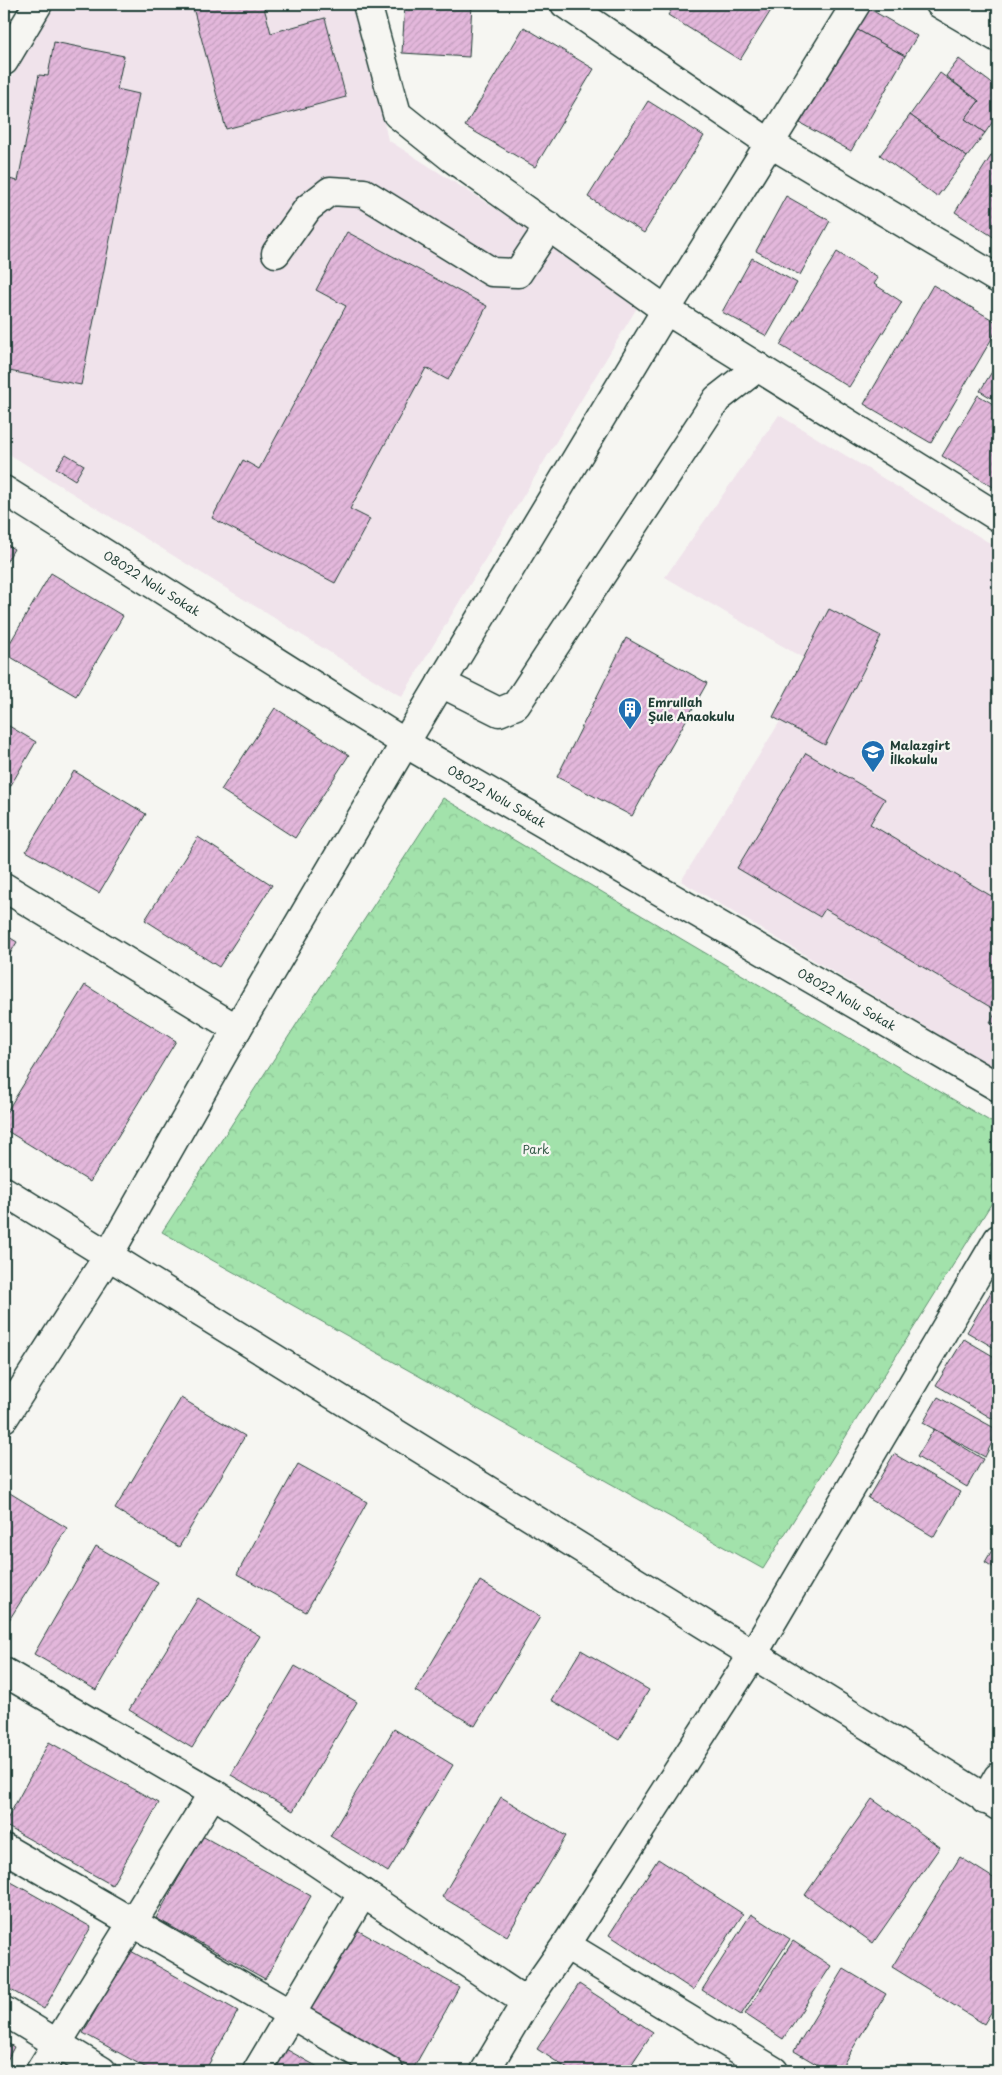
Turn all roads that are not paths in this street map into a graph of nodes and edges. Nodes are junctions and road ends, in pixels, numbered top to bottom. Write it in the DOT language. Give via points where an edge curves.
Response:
graph roads {
  1 [pos="38,4"];
  2 [pos="368,4"];
  3 [pos="566,4"];
  4 [pos="856,4"];
  5 [pos="940,4"];
  6 [pos="993,4"];
  7 [pos="989,32"];
  8 [pos="4,61"];
  9 [pos="770,144"];
  10 [pos="549,226"];
  11 [pos="276,253"];
  12 [pos="998,279"];
  13 [pos="666,310"];
  14 [pos="758,367"];
  15 [pos="4,490"];
  16 [pos="998,516"];
  17 [pos="441,683"];
  18 [pos="405,743"];
  19 [pos="4,887"];
  20 [pos="237,1029"];
  21 [pos="998,1087"];
  22 [pos="4,1191"];
  23 [pos="998,1238"];
  24 [pos="108,1256"];
  25 [pos="4,1418"];
  26 [pos="752,1656"];
  27 [pos="4,1672"];
  28 [pos="998,1777"];
  29 [pos="213,1793"];
  30 [pos="991,1803"];
  31 [pos="4,1848"];
  32 [pos="363,1893"];
  33 [pos="133,1922"];
  34 [pos="566,1945"];
  35 [pos="526,2002"];
  36 [pos="4,2011"];
  37 [pos="291,2015"];
  38 [pos="57,2044"];
  39 [pos="40,2071"];
  40 [pos="102,2071"];
  41 [pos="257,2071"];
  42 [pos="389,2071"];
  43 [pos="485,2071"];
  44 [pos="774,2071"];
  1 -- 8 [label="street"];
  2 -- 10 [label="street" via="397,114 452,158"];
  3 -- 9 [label="street"];
  4 -- 9 [label="street"];
  5 -- 7 [label="street"];
  6 -- 7 [label="street"];
  9 -- 12 [label="street"];
  9 -- 13 [label="street"];
  10 -- 11 [label="street" via="518,273 492,272 364,193 330,191 308,208"];
  10 -- 13 [label="street"];
  13 -- 14 [label="street"];
  13 -- 17 [label="street"];
  14 -- 16 [label="street"];
  14 -- 17 [label="street" via="717,399 516,705 499,712"];
  15 -- 18 [label="street, 08022 Nolu Sokak"];
  17 -- 18 [label="street"];
  18 -- 20 [label="street"];
  18 -- 21 [label="street, 08022 Nolu Sokak"];
  19 -- 20 [label="street"];
  20 -- 24 [label="street"];
  22 -- 24 [label="street"];
  23 -- 26 [label="street"];
  24 -- 25 [label="street"];
  24 -- 26 [label="street"];
  26 -- 30 [label="street"];
  26 -- 34 [label="street"];
  27 -- 29 [label="street"];
  28 -- 30 [label="street"];
  29 -- 32 [label="street"];
  29 -- 33 [label="street"];
  31 -- 33 [label="street"];
  32 -- 35 [label="street"];
  32 -- 37 [label="street"];
  33 -- 37 [label="street"];
  33 -- 38 [label="street"];
  34 -- 35 [label="street"];
  34 -- 44 [label="street"];
  35 -- 43 [label="street"];
  36 -- 38 [label="street"];
  37 -- 41 [label="street"];
  37 -- 42 [label="street"];
  38 -- 39 [label="street"];
  38 -- 40 [label="street"];
}
